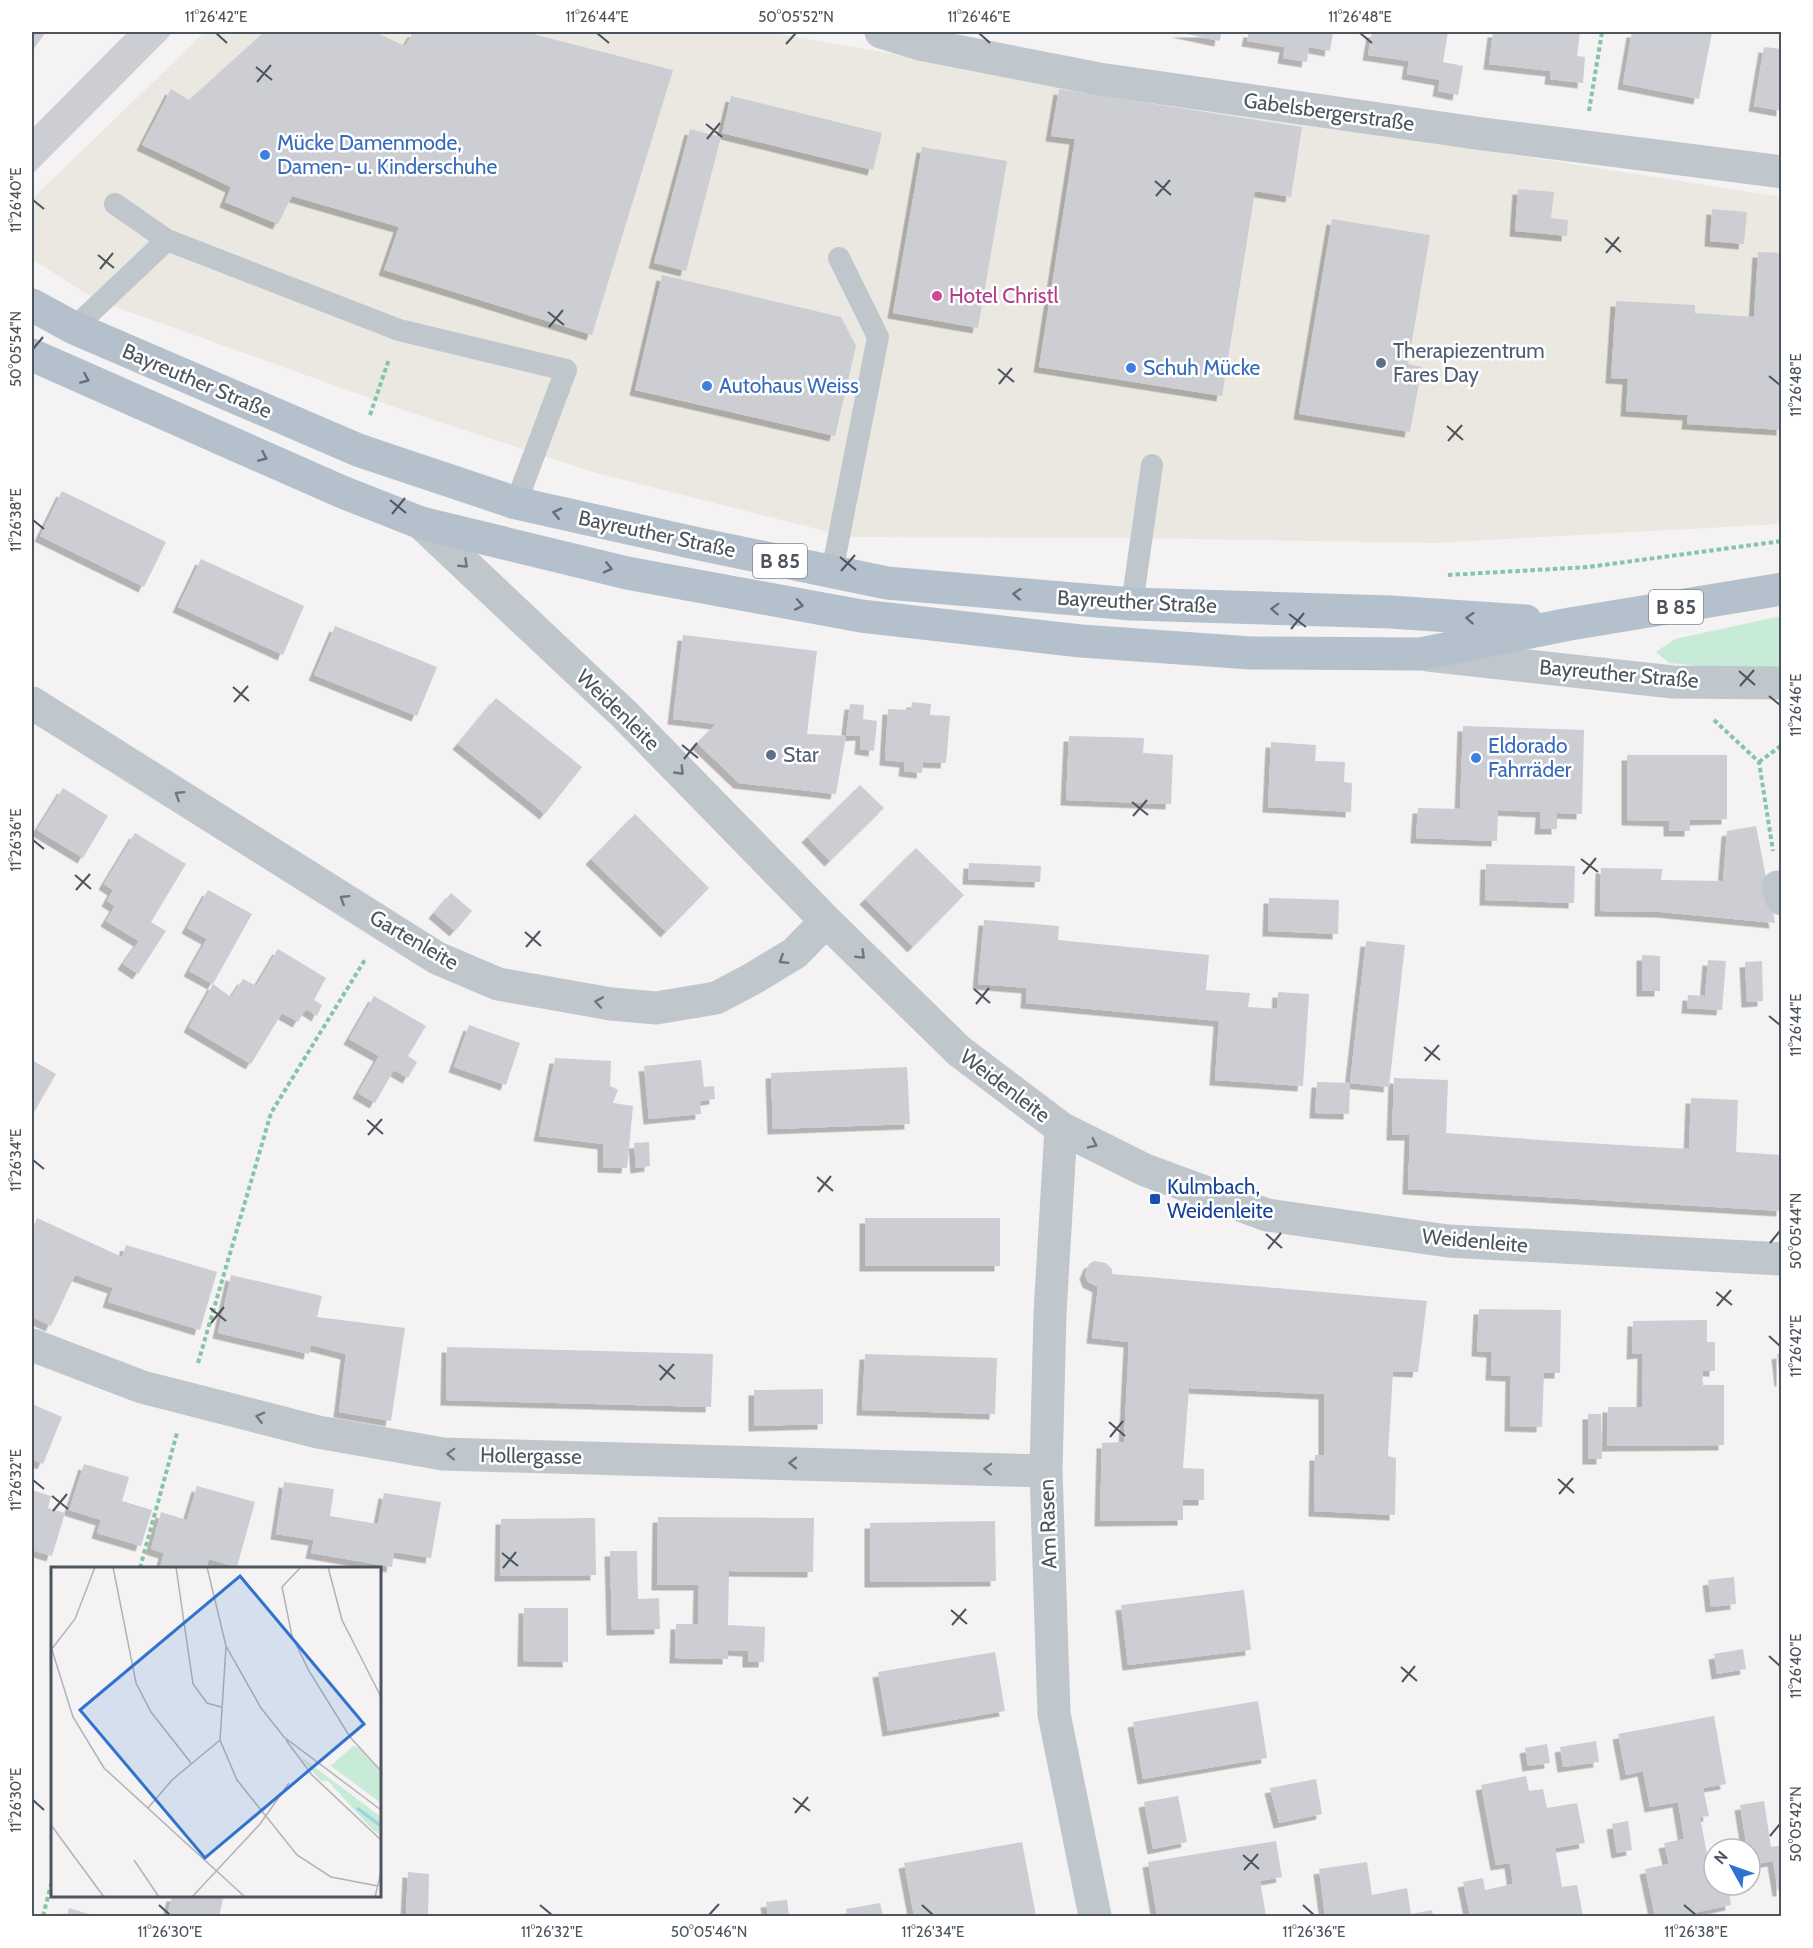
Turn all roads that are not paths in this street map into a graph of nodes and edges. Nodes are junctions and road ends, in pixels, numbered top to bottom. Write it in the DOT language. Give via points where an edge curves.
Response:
graph roads {
  1 [pos="881,32"];
  2 [pos="1782,172"];
  3 [pos="115,204"];
  4 [pos="167,240"];
  5 [pos="839,258"];
  6 [pos="32,305"];
  7 [pos="74,328"];
  8 [pos="32,355"];
  9 [pos="1152,465"];
  10 [pos="516,503"];
  11 [pos="421,524"];
  12 [pos="832,572"];
  13 [pos="1782,589"];
  14 [pos="1132,604"];
  15 [pos="1570,624"];
  16 [pos="1420,654"];
  17 [pos="1782,683"];
  18 [pos="32,703"];
  19 [pos="826,921"];
  20 [pos="1061,1128"];
  21 [pos="1782,1259"];
  22 [pos="32,1345"];
  23 [pos="1046,1471"];
  24 [pos="1095,1917"];
  1 -- 2 [label="street, Gabelsbergerstraße" via="920,44 1099,79"];
  3 -- 4 [label="lane"];
  4 -- 7 [label="lane"];
  4 -- 10 [label="lane" via="399,330 566,370"];
  5 -- 12 [label="lane" via="878,337"];
  6 -- 7 [label="main road, Bayreuther Straße / B 85"];
  7 -- 10 [label="main road, Bayreuther Straße / B 85" via="358,450"];
  8 -- 11 [label="main road, Bayreuther Straße / B 85, one-way"];
  9 -- 14 [label="lane"];
  12 -- 10 [label="main road, Bayreuther Straße / B 85, one-way"];
  11 -- 16 [label="main road, Bayreuther Straße / B 85, one-way" via="627,573 861,616 1081,641 1251,652"];
  11 -- 19 [label="street, Weidenleite, one-way" via="625,715"];
  14 -- 12 [label="main road, Bayreuther Straße / B 85, one-way" via="887,583"];
  13 -- 15 [label="main road, Bayreuther Straße / B 85"];
  15 -- 14 [label="main road, Bayreuther Straße / B 85, one-way" via="1390,612"];
  15 -- 16 [label="main road, Bayreuther Straße / B 85"];
  16 -- 17 [label="street, Bayreuther Straße" via="1673,682"];
  19 -- 18 [label="street, Gartenleite, one-way" via="795,953 716,998 656,1008 498,984 437,958"];
  19 -- 20 [label="street, Weidenleite, one-way" via="959,1051"];
  20 -- 21 [label="street, Weidenleite, one-way" via="1145,1170 1266,1215 1448,1241"];
  20 -- 23 [label="street, Am Rasen"];
  23 -- 22 [label="street, Hollergasse, one-way" via="443,1454 318,1432 142,1387"];
  23 -- 24 [label="street, Am Rasen" via="1054,1714"];
}
